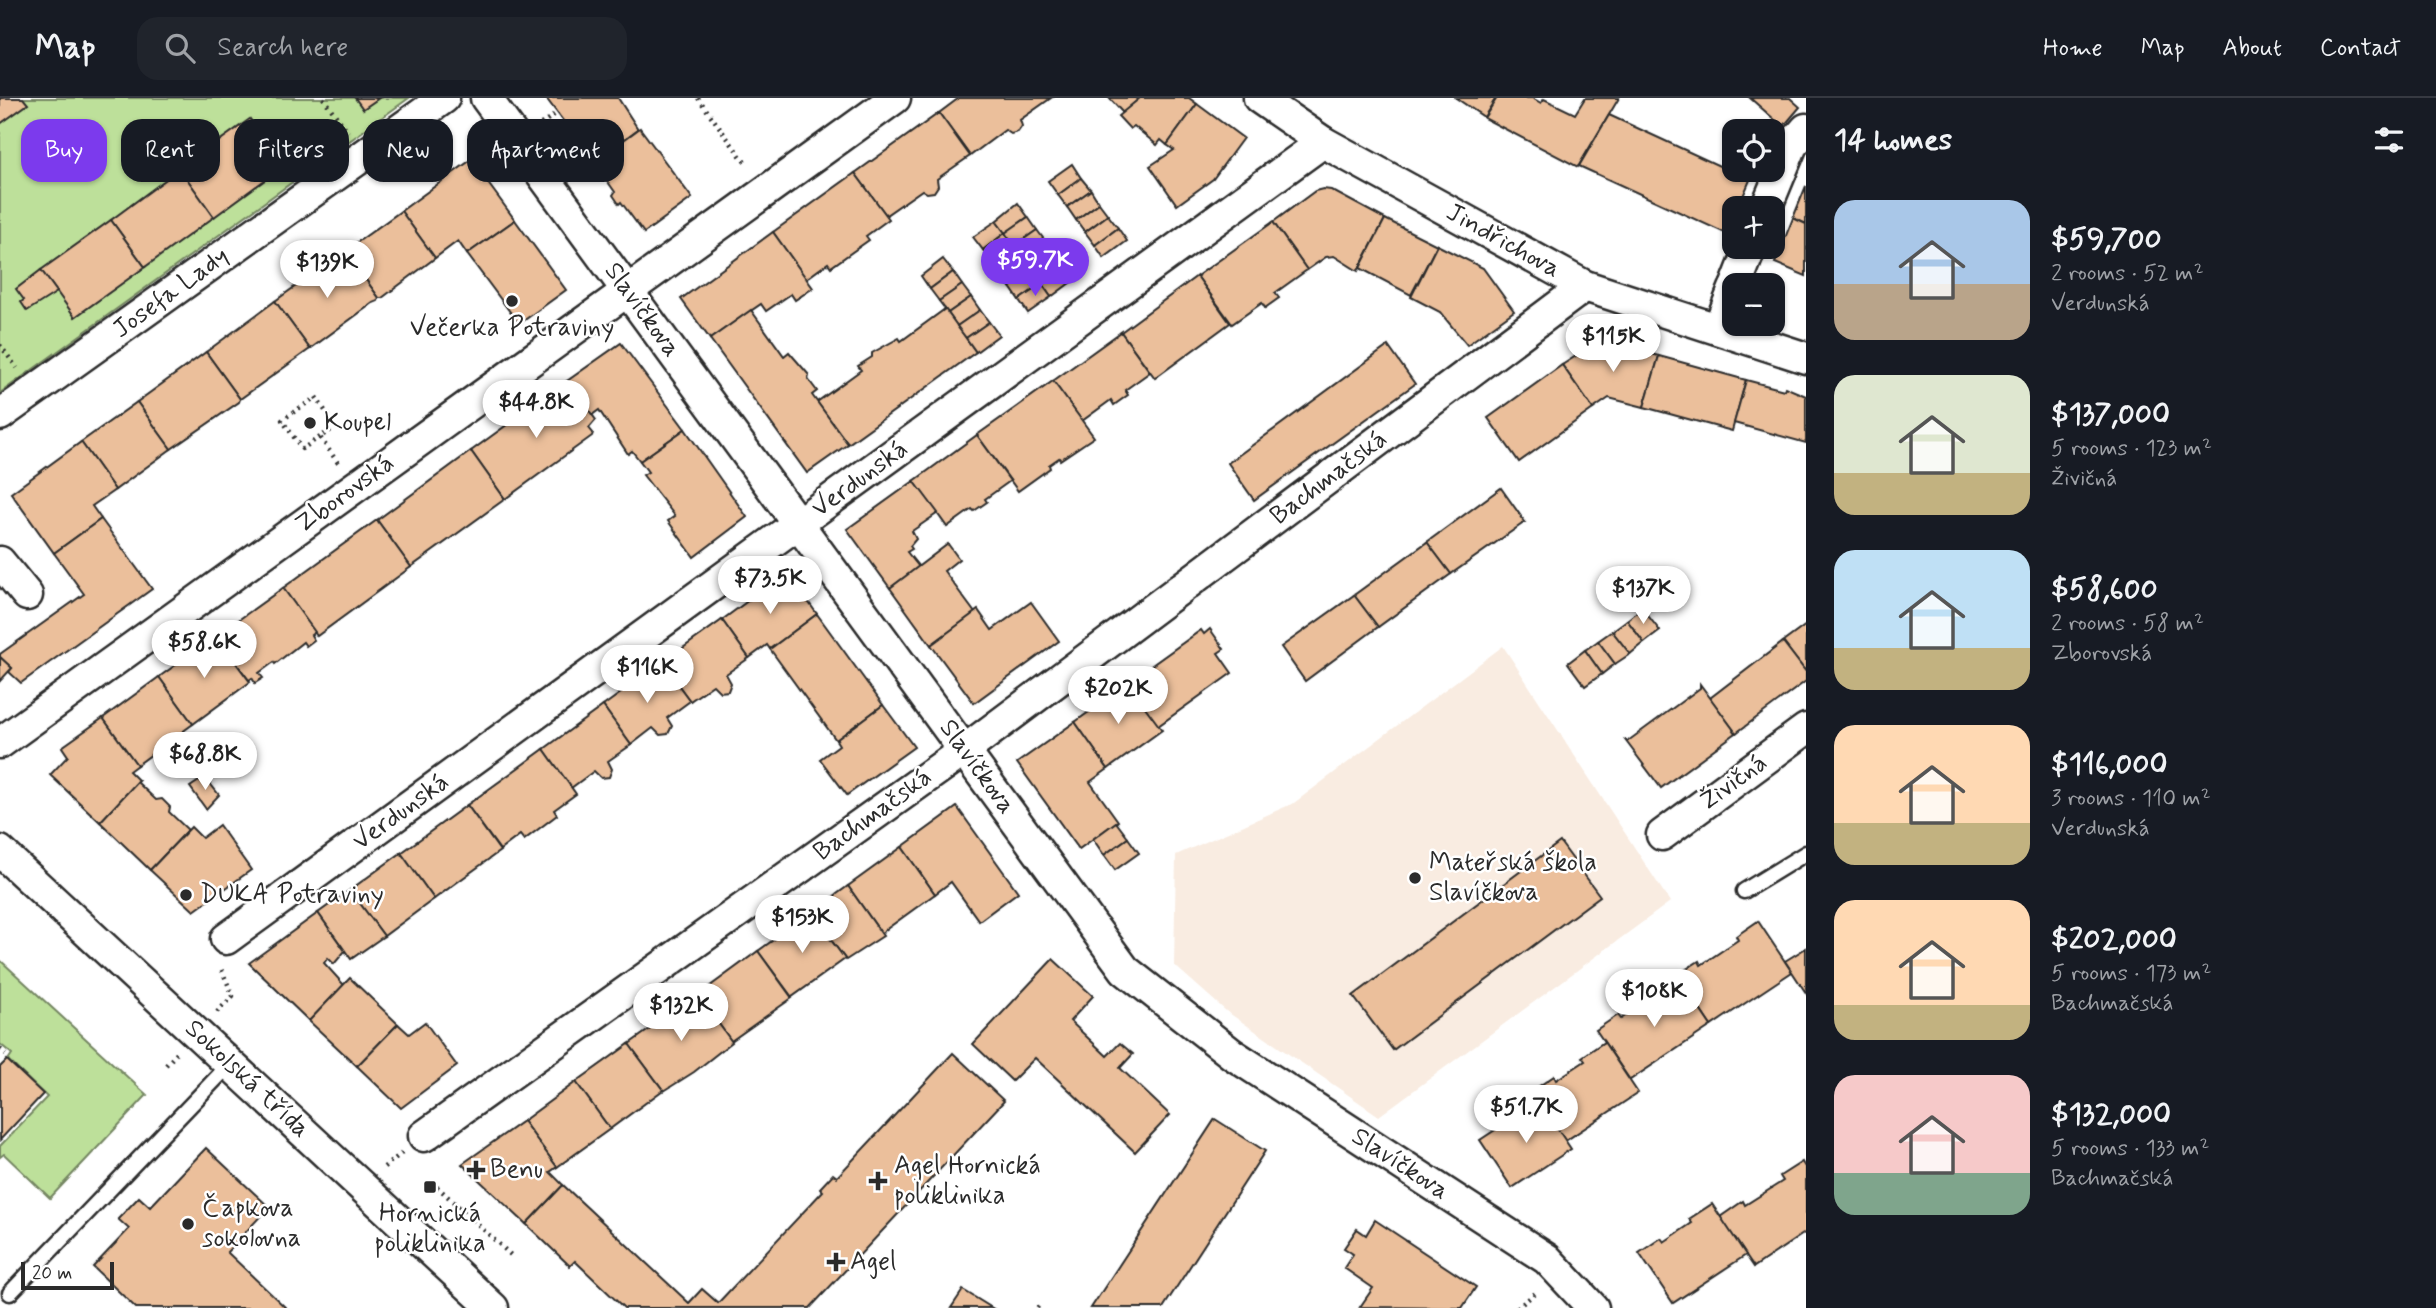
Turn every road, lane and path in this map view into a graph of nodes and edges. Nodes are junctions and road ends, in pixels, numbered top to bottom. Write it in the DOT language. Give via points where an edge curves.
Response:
graph roads {
  1 [pos="323,98"];
  2 [pos="444,98"];
  3 [pos="698,98"];
  4 [pos="895,98"];
  5 [pos="1259,98"];
  6 [pos="488,99"];
  7 [pos="415,119"];
  8 [pos="1806,129"];
  9 [pos="1323,142"];
  10 [pos="363,152"];
  11 [pos="363,156"];
  12 [pos="747,165"];
  13 [pos="1771,196"];
  14 [pos="1585,286"];
  15 [pos="627,289"];
  16 [pos="1722,320"];
  17 [pos="1718,330"];
  18 [pos="1806,358"];
  19 [pos="0,415"];
  20 [pos="320,437"];
  21 [pos="338,463"];
  22 [pos="799,523"];
  23 [pos="0,562"];
  24 [pos="27,596"];
  25 [pos="1806,729"];
  26 [pos="0,743"];
  27 [pos="965,750"];
  28 [pos="1662,835"];
  29 [pos="0,851"];
  30 [pos="1806,853"];
  31 [pos="1744,891"];
  32 [pos="226,939"];
  33 [pos="0,1049"];
  34 [pos="6,1055"];
  35 [pos="230,1064"];
  36 [pos="424,1136"];
  37 [pos="432,1182"];
  38 [pos="361,1184"];
  39 [pos="514,1258"];
  40 [pos="10,1293"];
  41 [pos="493,1308"];
  42 [pos="1593,1308"];
  1 -- 10 [label="path"];
  2 -- 7 [label="street, Josefa Lady"];
  3 -- 12 [label="path"];
  4 -- 15 [label="street, Zborovská"];
  5 -- 9 [label="street, Jindřichova"];
  6 -- 15 [label="street, Slavíčkova"];
  8 -- 13 [label="street" via="1792,145"];
  9 -- 14 [label="street, Jindřichova"];
  9 -- 22 [label="street, Verdunská"];
  11 -- 19 [label="street, Josefa Lady"];
  14 -- 17 [label="street, Jindřichova"];
  14 -- 27 [label="street, Bachmačská"];
  15 -- 22 [label="street, Slavíčkova"];
  15 -- 26 [label="street, Zborovská"];
  16 -- 17 [label="street"];
  17 -- 18 [label="street, Jindřichova"];
  20 -- 20 [label="path" via="336,426 316,397 282,420 302,449"];
  20 -- 21 [label="path"];
  22 -- 27 [label="street, Slavíčkova"];
  22 -- 32 [label="street, Verdunská"];
  23 -- 24 [label="street"];
  25 -- 28 [label="street, Živičná"];
  27 -- 36 [label="street, Bachmačská"];
  27 -- 42 [label="street, Slavíčkova" via="1125,970 1232,1054 1547,1259"];
  29 -- 35 [label="street, Sokolská třída"];
  30 -- 31 [label="lane"];
  33 -- 34 [label="path"];
  35 -- 38 [label="street, Sokolská třída"];
  35 -- 40 [label="lane"];
  36 -- 38 [label="path"];
  37 -- 39 [label="path"];
  38 -- 41 [label="street, Sokolská třída"];
}
